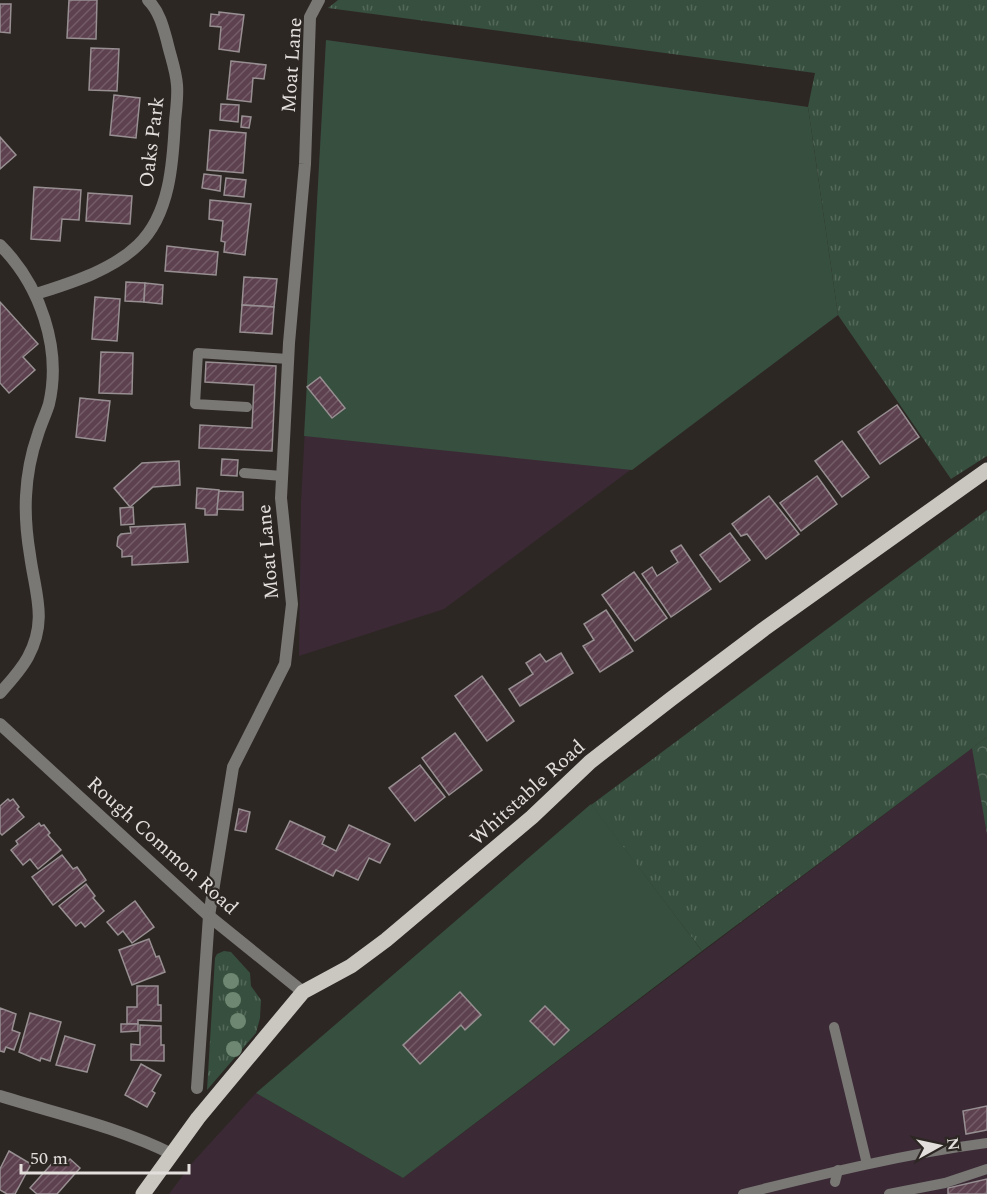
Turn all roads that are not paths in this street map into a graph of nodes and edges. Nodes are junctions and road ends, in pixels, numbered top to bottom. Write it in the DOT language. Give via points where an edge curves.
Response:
graph roads {
  1 [pos="148,0"];
  2 [pos="319,0"];
  3 [pos="0,245"];
  4 [pos="36,294"];
  5 [pos="288,359"];
  6 [pos="247,407"];
  7 [pos="987,470"];
  8 [pos="244,473"];
  9 [pos="282,476"];
  10 [pos="0,693"];
  11 [pos="0,724"];
  12 [pos="209,916"];
  13 [pos="303,992"];
  14 [pos="834,1027"];
  15 [pos="197,1088"];
  16 [pos="0,1096"];
  17 [pos="987,1143"];
  18 [pos="172,1154"];
  19 [pos="867,1164"];
  20 [pos="987,1168"];
  21 [pos="838,1170"];
  22 [pos="835,1182"];
  23 [pos="935,1189"];
  24 [pos="143,1194"];
  25 [pos="742,1194"];
  26 [pos="889,1194"];
  1 -- 4 [label="street, Oaks Park" via="164,28 177,85 174,144 162,205 138,245 118,260"];
  2 -- 5 [label="street, Moat Lane" via="310,17 305,164"];
  3 -- 4 [label="street"];
  4 -- 10 [label="street" via="46,323 53,378 49,405 32,454 26,498 39,623 28,658"];
  5 -- 6 [label="lane" via="198,353 195,404"];
  5 -- 9 [label="street, Moat Lane"];
  7 -- 13 [label="main road, Whitstable Road" via="689,685 590,762 532,817 386,940 351,966"];
  8 -- 9 [label="lane"];
  9 -- 12 [label="street, Moat Lane" via="292,604 285,664 233,767"];
  11 -- 12 [label="street, Rough Common Road"];
  12 -- 13 [label="street, Rough Common Road"];
  12 -- 15 [label="street, Moat Lane"];
  13 -- 18 [label="main road, Whitstable Road"];
  14 -- 19 [label="lane"];
  16 -- 18 [label="street" via="123,1133"];
  17 -- 19 [label="lane"];
  18 -- 24 [label="main road, Whitstable Road"];
  19 -- 21 [label="lane"];
  20 -- 23 [label="lane"];
  21 -- 22 [label="lane"];
  21 -- 25 [label="lane"];
  23 -- 26 [label="lane"];
}
